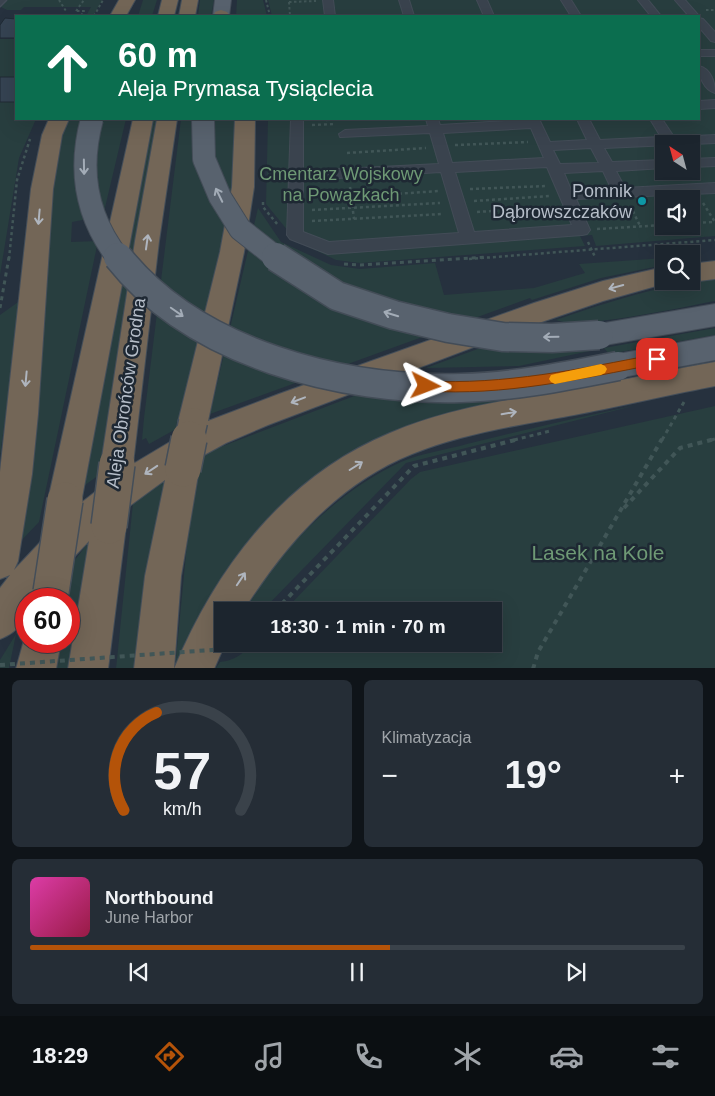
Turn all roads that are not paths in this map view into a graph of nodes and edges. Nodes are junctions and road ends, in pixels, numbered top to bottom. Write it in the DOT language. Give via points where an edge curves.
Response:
graph roads {
  1 [pos="3,0"];
  2 [pos="129,0"];
  3 [pos="170,0"];
  4 [pos="190,0"];
  5 [pos="328,0"];
  6 [pos="404,0"];
  7 [pos="482,0"];
  8 [pos="566,0"];
  9 [pos="643,0"];
  10 [pos="680,0"];
  11 [pos="0,4"];
  12 [pos="119,15"];
  13 [pos="126,15"];
  14 [pos="166,15"];
  15 [pos="187,15"];
  16 [pos="330,15"];
  17 [pos="408,15"];
  18 [pos="489,15"];
  19 [pos="575,15"];
  20 [pos="655,15"];
  21 [pos="693,15"];
  22 [pos="700,22"];
  23 [pos="715,39"];
  24 [pos="700,53"];
  25 [pos="715,53"];
  26 [pos="701,73"];
  27 [pos="715,89"];
  28 [pos="715,104"];
  29 [pos="700,105"];
  30 [pos="59,120"];
  31 [pos="92,120"];
  32 [pos="143,120"];
  33 [pos="168,120"];
  34 [pos="203,120"];
  35 [pos="245,120"];
  36 [pos="584,120"];
  37 [pos="657,120"];
  38 [pos="534,121"];
  39 [pos="297,122"];
  40 [pos="433,124"];
  41 [pos="344,129"];
  42 [pos="667,135"];
  43 [pos="700,139"];
  44 [pos="715,139"];
  45 [pos="655,141"];
  46 [pos="544,144"];
  47 [pos="596,144"];
  48 [pos="715,162"];
  49 [pos="700,163"];
  50 [pos="655,164"];
  51 [pos="553,165"];
  52 [pos="608,166"];
  53 [pos="446,168"];
  54 [pos="296,176"];
  55 [pos="715,188"];
  56 [pos="622,192"];
  57 [pos="568,200"];
  58 [pos="468,237"];
  59 [pos="715,270"];
  60 [pos="700,272"];
  61 [pos="655,278"];
  62 [pos="715,315"];
  63 [pos="715,348"];
  64 [pos="715,374"];
  65 [pos="0,561"];
  66 [pos="51,588"];
  67 [pos="0,620"];
  68 [pos="39,653"];
  69 [pos="36,668"];
  70 [pos="88,668"];
  71 [pos="154,668"];
  72 [pos="194,668"];
  1 -- 11 [label="lane"];
  2 -- 12 [label="highway"];
  2 -- 13 [label="main road"];
  3 -- 14 [label="highway"];
  4 -- 15 [label="highway"];
  5 -- 16 [label="street"];
  6 -- 17 [label="street"];
  7 -- 18 [label="street"];
  8 -- 19 [label="street"];
  9 -- 20 [label="street"];
  10 -- 21 [label="street"];
  22 -- 23 [label="street"];
  24 -- 25 [label="street"];
  26 -- 27 [label="street"];
  28 -- 29 [label="street"];
  30 -- 65 [label="highway, one-way" via="52,135 42,189 21,433"];
  31 -- 63 [label="main road, one-way, bridge" via="84,163 86,189 93,217 111,251 155,296 210,333 268,358 328,374 392,384 459,388 549,380"];
  32 -- 66 [label="highway, Aleja Obrońców Grodna, bridge" via="65,500"];
  70 -- 33 [label="highway, Aleja Obrońców Grodna, one-way, bridge" via="147,241"];
  62 -- 34 [label="main road, one-way, bridge" via="599,335 503,337 394,315 337,296 286,266 240,229 220,197 204,159"];
  35 -- 71 [label="highway, bridge" via="243,187 163,576"];
  36 -- 47 [label="street"];
  37 -- 42 [label="street"];
  38 -- 40 [label="street"];
  38 -- 46 [label="street"];
  39 -- 54 [label="street"];
  40 -- 41 [label="street"];
  40 -- 53 [label="street"];
  43 -- 44 [label="street"];
  45 -- 47 [label="street"];
  46 -- 47 [label="street"];
  46 -- 51 [label="street"];
  47 -- 52 [label="street"];
  48 -- 49 [label="street"];
  50 -- 52 [label="street"];
  51 -- 52 [label="street"];
  51 -- 53 [label="street"];
  51 -- 57 [label="street"];
  52 -- 56 [label="street"];
  53 -- 54 [label="street"];
  53 -- 58 [label="street"];
  54 -- 58 [label="street" via="295,235 328,248"];
  55 -- 56 [label="street"];
  56 -- 57 [label="street"];
  57 -- 58 [label="street" via="582,230"];
  59 -- 60 [label="highway"];
  61 -- 67 [label="highway, one-way" via="611,288 531,315 296,401 195,443 130,485 68,536"];
  72 -- 64 [label="highway, one-way" via="224,605 267,544 315,495 369,458 430,434 494,416"];
  68 -- 69 [label="highway"];
}
